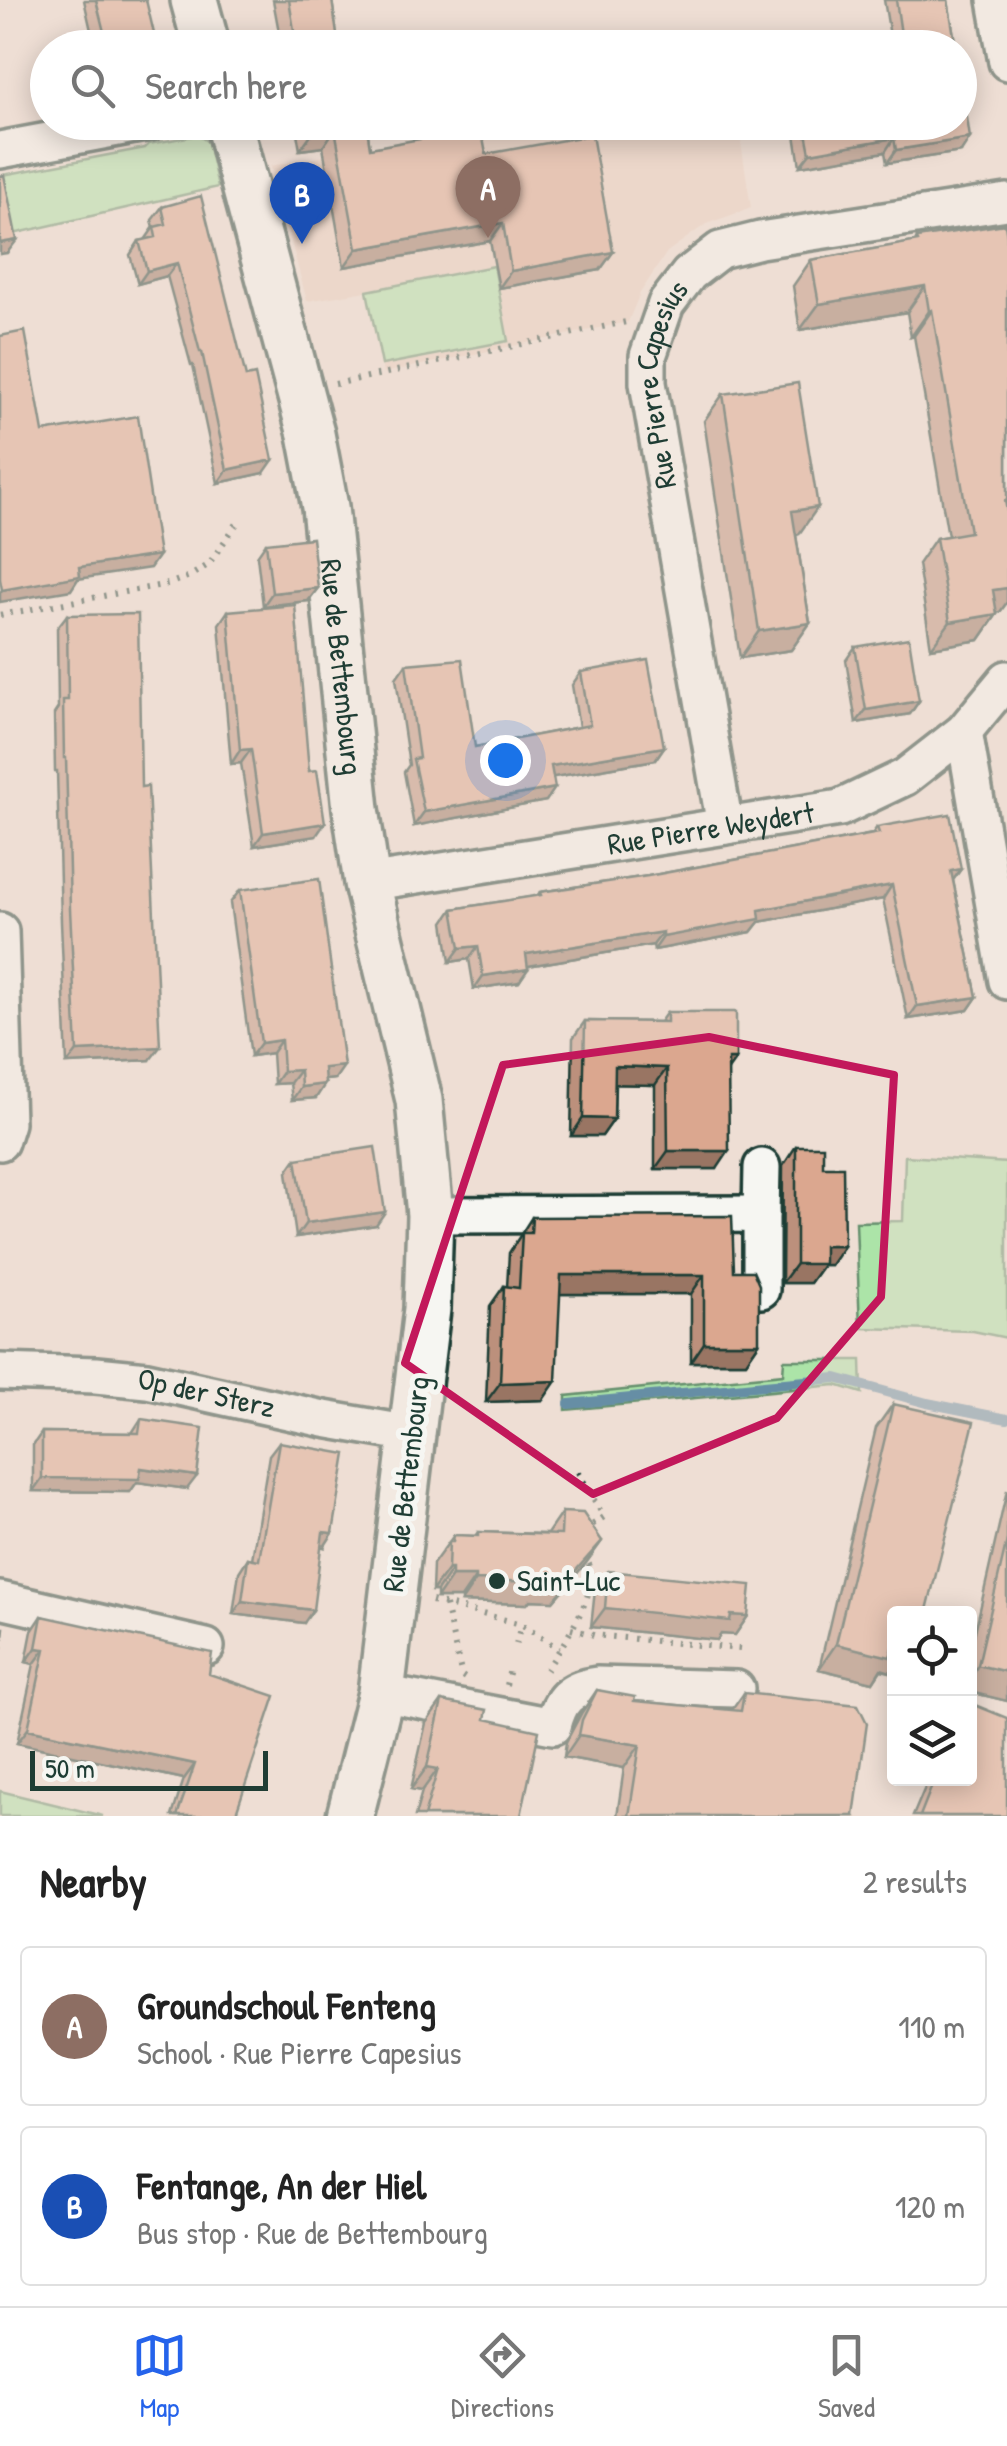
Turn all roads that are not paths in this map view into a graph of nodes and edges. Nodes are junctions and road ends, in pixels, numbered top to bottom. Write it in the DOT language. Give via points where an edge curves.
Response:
graph roads {
  1 [pos="194,0"];
  2 [pos="996,0"];
  3 [pos="203,30"];
  4 [pos="1007,62"];
  5 [pos="54,140"];
  6 [pos="233,140"];
  7 [pos="0,150"];
  8 [pos="1007,202"];
  9 [pos="1007,679"];
  10 [pos="964,731"];
  11 [pos="724,826"];
  12 [pos="368,883"];
  13 [pos="0,931"];
  14 [pos="1007,982"];
  15 [pos="0,1142"];
  16 [pos="762,1166"];
  17 [pos="761,1214"];
  18 [pos="430,1215"];
  19 [pos="762,1290"];
  20 [pos="0,1372"];
  21 [pos="411,1434"];
  22 [pos="0,1600"];
  23 [pos="206,1647"];
  24 [pos="736,1689"];
  25 [pos="380,1693"];
  26 [pos="350,1816"];
  1 -- 3 [label="main road"];
  2 -- 4 [label="street"];
  5 -- 7 [label="street"];
  6 -- 12 [label="main road, Rue de Bettembourg" via="325,507"];
  8 -- 11 [label="street, Rue Pierre Capesius" via="720,250 666,304 648,356 648,383"];
  9 -- 10 [label="street, Rue Pierre Weydert"];
  10 -- 11 [label="street, Rue Pierre Weydert" via="905,777 840,808"];
  10 -- 14 [label="street"];
  11 -- 12 [label="street, Rue Pierre Weydert"];
  12 -- 18 [label="main road, Rue de Bettembourg" via="418,1100"];
  13 -- 15 [label="street" via="6,1123"];
  16 -- 17 [label="street"];
  17 -- 18 [label="street"];
  17 -- 19 [label="street"];
  18 -- 21 [label="main road, Rue de Bettembourg" via="427,1309"];
  20 -- 21 [label="street, Op der Sterz" via="147,1380"];
  21 -- 25 [label="main road, Rue de Bettembourg"];
  22 -- 23 [label="street"];
  24 -- 25 [label="street" via="581,1688 566,1696 553,1726"];
  25 -- 26 [label="main road, Rue de Bettembourg"];
}
